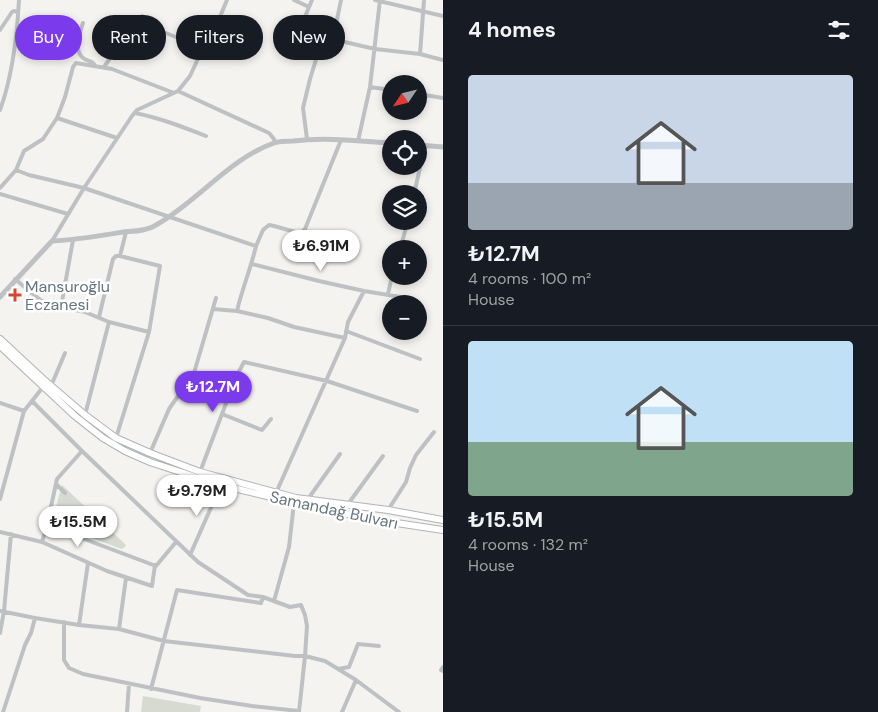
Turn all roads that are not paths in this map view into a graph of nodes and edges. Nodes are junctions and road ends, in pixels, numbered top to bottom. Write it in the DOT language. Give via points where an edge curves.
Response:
graph roads {
  1 [pos="18,0"];
  2 [pos="227,0"];
  3 [pos="294,0"];
  4 [pos="312,0"];
  5 [pos="341,0"];
  6 [pos="375,0"];
  7 [pos="380,0"];
  8 [pos="424,0"];
  9 [pos="309,7"];
  10 [pos="423,11"];
  11 [pos="18,12"];
  12 [pos="221,15"];
  13 [pos="306,15"];
  14 [pos="338,15"];
  15 [pos="443,16"];
  16 [pos="83,23"];
  17 [pos="0,30"];
  18 [pos="176,37"];
  19 [pos="345,42"];
  20 [pos="375,49"];
  21 [pos="420,54"];
  22 [pos="197,60"];
  23 [pos="316,60"];
  24 [pos="443,60"];
  25 [pos="96,66"];
  26 [pos="104,67"];
  27 [pos="370,86"];
  28 [pos="382,88"];
  29 [pos="176,92"];
  30 [pos="428,96"];
  31 [pos="443,98"];
  32 [pos="0,110"];
  33 [pos="135,113"];
  34 [pos="57,118"];
  35 [pos="206,136"];
  36 [pos="117,138"];
  37 [pos="307,139"];
  38 [pos="341,140"];
  39 [pos="358,141"];
  40 [pos="382,142"];
  41 [pos="275,143"];
  42 [pos="427,146"];
  43 [pos="443,146"];
  44 [pos="16,170"];
  45 [pos="0,188"];
  46 [pos="84,188"];
  47 [pos="0,194"];
  48 [pos="68,214"];
  49 [pos="168,217"];
  50 [pos="126,232"];
  51 [pos="73,240"];
  52 [pos="52,241"];
  53 [pos="256,246"];
  54 [pos="120,256"];
  55 [pos="252,264"];
  56 [pos="15,279"];
  57 [pos="390,285"];
  58 [pos="364,291"];
  59 [pos="388,294"];
  60 [pos="393,295"];
  61 [pos="0,297"];
  62 [pos="216,298"];
  63 [pos="61,307"];
  64 [pos="213,309"];
  65 [pos="237,311"];
  66 [pos="99,317"];
  67 [pos="109,322"];
  68 [pos="346,331"];
  69 [pos="149,332"];
  70 [pos="345,338"];
  71 [pos="0,339"];
  72 [pos="0,347"];
  73 [pos="65,352"];
  74 [pos="420,359"];
  75 [pos="326,381"];
  76 [pos="51,386"];
  77 [pos="43,387"];
  78 [pos="32,401"];
  79 [pos="0,403"];
  80 [pos="24,411"];
  81 [pos="417,411"];
  82 [pos="222,414"];
  83 [pos="85,415"];
  84 [pos="271,419"];
  85 [pos="434,432"];
  86 [pos="116,438"];
  87 [pos="82,450"];
  88 [pos="150,453"];
  89 [pos="340,454"];
  90 [pos="383,456"];
  91 [pos="200,472"];
  92 [pos="56,484"];
  93 [pos="221,485"];
  94 [pos="65,493"];
  95 [pos="276,493"];
  96 [pos="0,499"];
  97 [pos="308,499"];
  98 [pos="294,503"];
  99 [pos="348,504"];
  100 [pos="388,510"];
  101 [pos="443,520"];
  102 [pos="47,525"];
  103 [pos="443,530"];
  104 [pos="0,532"];
  105 [pos="11,534"];
  106 [pos="42,542"];
  107 [pos="176,542"];
  108 [pos="190,555"];
  109 [pos="88,563"];
  110 [pos="154,565"];
  111 [pos="126,578"];
  112 [pos="263,598"];
  113 [pos="274,601"];
  114 [pos="2,611"];
  115 [pos="35,618"];
  116 [pos="64,622"];
  117 [pos="79,625"];
  118 [pos="119,629"];
  119 [pos="0,633"];
  120 [pos="164,641"];
  121 [pos="379,646"];
  122 [pos="305,656"];
  123 [pos="338,668"];
  124 [pos="356,680"];
  125 [pos="128,684"];
  126 [pos="151,689"];
  127 [pos="299,711"];
  128 [pos="3,712"];
  129 [pos="127,712"];
  130 [pos="342,712"];
  131 [pos="399,712"];
  1 -- 11 [label="street"];
  2 -- 12 [label="street"];
  3 -- 9 [label="street"];
  4 -- 9 [label="street"];
  5 -- 14 [label="street"];
  6 -- 7 [label="street"];
  7 -- 10 [label="street"];
  7 -- 20 [label="street"];
  8 -- 10 [label="street"];
  9 -- 13 [label="street"];
  10 -- 15 [label="street"];
  10 -- 21 [label="street"];
  11 -- 17 [label="street" via="12,12"];
  11 -- 32 [label="street" via="11,73"];
  16 -- 25 [label="street" via="79,52"];
  18 -- 26 [label="street" via="156,29 141,16"];
  19 -- 20 [label="street"];
  20 -- 21 [label="street"];
  20 -- 27 [label="street"];
  21 -- 24 [label="street"];
  22 -- 29 [label="street" via="190,76"];
  23 -- 37 [label="street" via="303,108"];
  25 -- 26 [label="street"];
  25 -- 34 [label="street" via="74,64"];
  26 -- 29 [label="street"];
  27 -- 28 [label="street"];
  27 -- 39 [label="street"];
  29 -- 33 [label="street"];
  29 -- 41 [label="street" via="269,133"];
  30 -- 31 [label="street"];
  33 -- 35 [label="street"];
  33 -- 36 [label="street"];
  34 -- 36 [label="street"];
  34 -- 44 [label="street" via="43,139 24,151"];
  36 -- 46 [label="street"];
  37 -- 38 [label="street"];
  37 -- 41 [label="street"];
  38 -- 39 [label="street"];
  38 -- 53 [label="street" via="305,229 299,233 269,225"];
  39 -- 40 [label="street"];
  41 -- 49 [label="street" via="235,165"];
  42 -- 43 [label="street"];
  44 -- 45 [label="street"];
  44 -- 46 [label="street"];
  46 -- 48 [label="street"];
  46 -- 49 [label="street"];
  47 -- 48 [label="street"];
  48 -- 52 [label="street"];
  49 -- 50 [label="street" via="149,228"];
  49 -- 53 [label="street"];
  50 -- 51 [label="street"];
  50 -- 54 [label="street"];
  51 -- 52 [label="street"];
  51 -- 63 [label="street"];
  52 -- 56 [label="street"];
  53 -- 55 [label="street"];
  54 -- 66 [label="street" via="113,259"];
  54 -- 69 [label="street" via="160,266"];
  55 -- 58 [label="street"];
  55 -- 65 [label="street"];
  56 -- 61 [label="street"];
  56 -- 63 [label="street" via="42,301"];
  57 -- 59 [label="street"];
  58 -- 59 [label="street"];
  58 -- 68 [label="street"];
  59 -- 60 [label="street"];
  62 -- 64 [label="street"];
  63 -- 66 [label="street"];
  64 -- 65 [label="street"];
  64 -- 88 [label="street" via="194,373 169,409"];
  65 -- 70 [label="street"];
  66 -- 67 [label="street"];
  67 -- 69 [label="street"];
  67 -- 83 [label="street"];
  68 -- 70 [label="street"];
  68 -- 74 [label="street"];
  69 -- 86 [label="street"];
  70 -- 75 [label="street"];
  71 -- 76 [label="highway, Samandağ Bulvarı"];
  72 -- 77 [label="highway, Samandağ Bulvarı"];
  73 -- 76 [label="street"];
  75 -- 81 [label="street"];
  75 -- 82 [label="street" via="244,362"];
  75 -- 95 [label="street"];
  76 -- 83 [label="highway, Samandağ Bulvarı"];
  77 -- 78 [label="street"];
  77 -- 93 [label="highway, Samandağ Bulvarı" via="103,438 125,451"];
  78 -- 80 [label="street"];
  78 -- 87 [label="street"];
  79 -- 80 [label="street"];
  80 -- 96 [label="street"];
  82 -- 84 [label="street" via="262,430"];
  82 -- 91 [label="street"];
  83 -- 86 [label="highway, Samandağ Bulvarı"];
  85 -- 100 [label="street" via="416,455 406,482"];
  86 -- 88 [label="highway, Samandağ Bulvarı"];
  87 -- 92 [label="street"];
  87 -- 107 [label="street"];
  88 -- 91 [label="highway, Samandağ Bulvarı"];
  89 -- 97 [label="street"];
  90 -- 99 [label="street"];
  91 -- 95 [label="highway, Samandağ Bulvarı"];
  92 -- 94 [label="street"];
  92 -- 102 [label="street"];
  93 -- 98 [label="highway, Samandağ Bulvarı"];
  93 -- 108 [label="street"];
  95 -- 97 [label="highway, Samandağ Bulvarı"];
  97 -- 99 [label="highway, Samandağ Bulvarı"];
  98 -- 103 [label="highway, Samandağ Bulvarı"];
  98 -- 113 [label="street" via="289,547"];
  99 -- 100 [label="highway, Samandağ Bulvarı"];
  100 -- 101 [label="highway, Samandağ Bulvarı"];
  102 -- 106 [label="street"];
  102 -- 110 [label="street"];
  104 -- 105 [label="street"];
  105 -- 106 [label="street"];
  105 -- 114 [label="street"];
  106 -- 109 [label="street"];
  107 -- 108 [label="street"];
  107 -- 110 [label="street"];
  108 -- 112 [label="street" via="248,595"];
  109 -- 111 [label="street"];
  109 -- 117 [label="street"];
  110 -- 111 [label="street" via="152,586"];
  111 -- 118 [label="street"];
  112 -- 113 [label="street"];
  112 -- 120 [label="street" via="261,603 177,590"];
  113 -- 122 [label="street" via="290,607 301,605 307,626"];
  114 -- 115 [label="street"];
  114 -- 119 [label="street"];
  115 -- 116 [label="street"];
  115 -- 128 [label="street"];
  116 -- 117 [label="street"];
  116 -- 125 [label="street" via="64,660 69,668"];
  117 -- 118 [label="street"];
  118 -- 120 [label="street"];
  120 -- 122 [label="street"];
  120 -- 126 [label="street"];
  121 -- 123 [label="street" via="358,644 350,667"];
  122 -- 123 [label="street"];
  122 -- 127 [label="street"];
  123 -- 124 [label="street"];
  124 -- 130 [label="street"];
  124 -- 131 [label="street"];
  125 -- 126 [label="street"];
  125 -- 129 [label="street"];
  126 -- 127 [label="street"];
}
